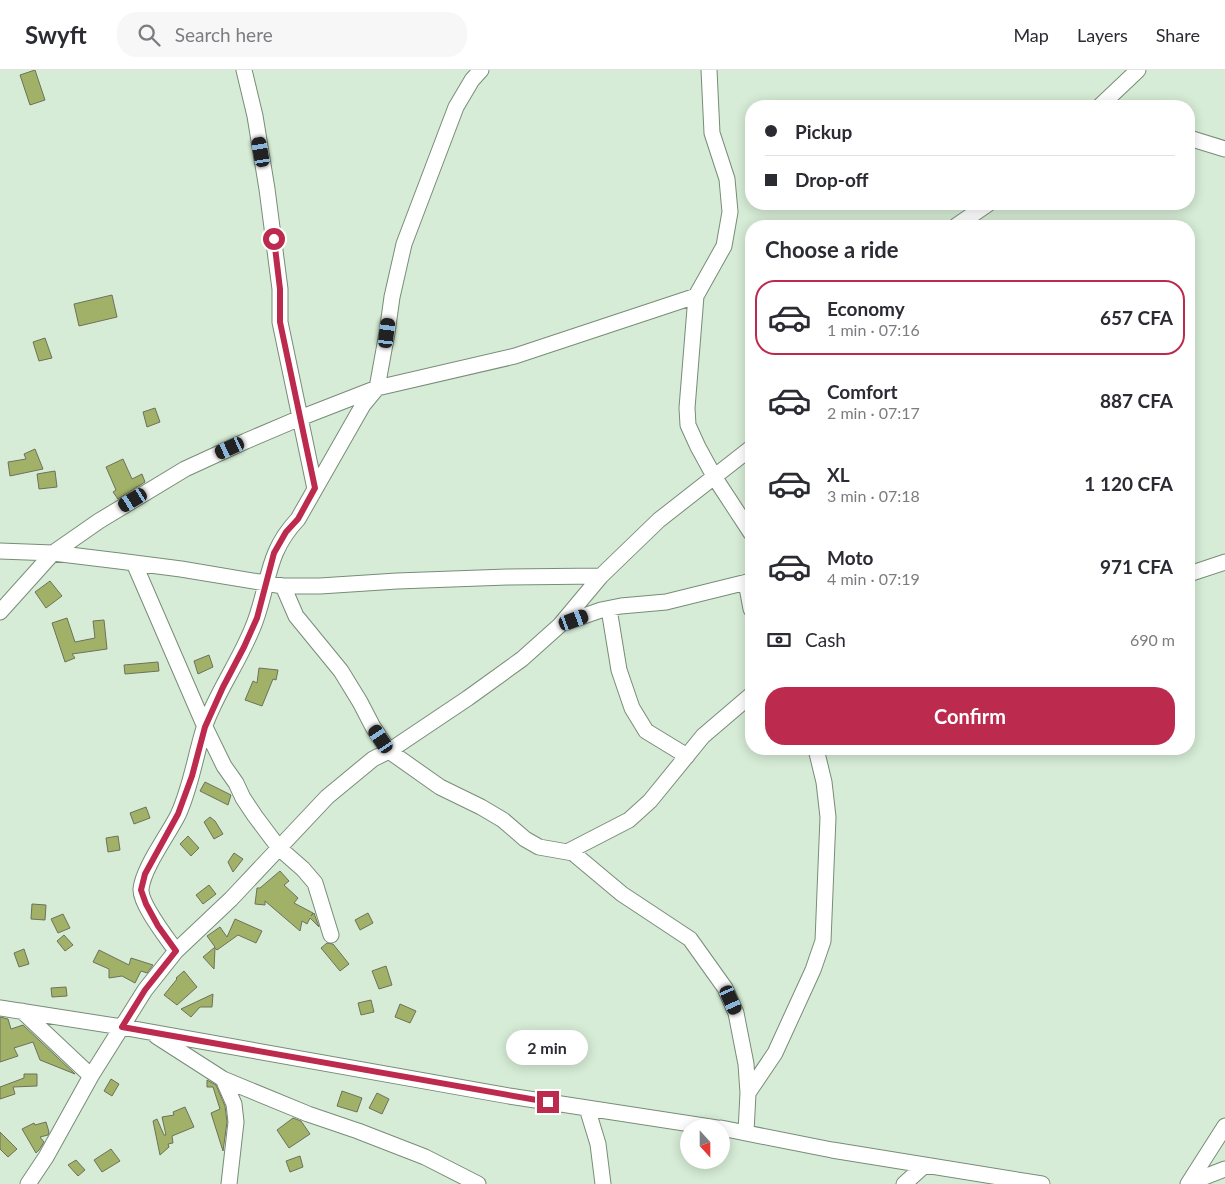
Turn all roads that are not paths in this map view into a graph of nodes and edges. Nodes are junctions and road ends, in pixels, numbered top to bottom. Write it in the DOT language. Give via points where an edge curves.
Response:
graph roads {
  1 [pos="244,70"];
  2 [pos="481,70"];
  3 [pos="709,70"];
  4 [pos="1138,70"];
  5 [pos="1108,100"];
  6 [pos="1195,140"];
  7 [pos="1225,149"];
  8 [pos="979,210"];
  9 [pos="965,220"];
  10 [pos="696,296"];
  11 [pos="377,388"];
  12 [pos="300,418"];
  13 [pos="745,453"];
  14 [pos="715,478"];
  15 [pos="315,488"];
  16 [pos="745,524"];
  17 [pos="0,551"];
  18 [pos="54,553"];
  19 [pos="1225,562"];
  20 [pos="134,563"];
  21 [pos="1195,572"];
  22 [pos="601,576"];
  23 [pos="745,580"];
  24 [pos="265,583"];
  25 [pos="283,586"];
  26 [pos="609,609"];
  27 [pos="0,612"];
  28 [pos="560,625"];
  29 [pos="745,700"];
  30 [pos="205,727"];
  31 [pos="389,751"];
  32 [pos="817,755"];
  33 [pos="687,756"];
  34 [pos="279,848"];
  35 [pos="567,852"];
  36 [pos="331,935"];
  37 [pos="176,951"];
  38 [pos="8,1011"];
  39 [pos="122,1027"];
  40 [pos="151,1032"];
  41 [pos="91,1076"];
  42 [pos="223,1079"];
  43 [pos="748,1093"];
  44 [pos="586,1108"];
  45 [pos="680,1122"];
  46 [pos="1225,1126"];
  47 [pos="730,1129"];
  48 [pos="746,1132"];
  49 [pos="925,1165"];
  50 [pos="1225,1169"];
  51 [pos="1189,1183"];
  52 [pos="28,1184"];
  53 [pos="229,1184"];
  54 [pos="478,1184"];
  55 [pos="603,1184"];
  56 [pos="904,1184"];
  57 [pos="1042,1184"];
  1 -- 12 [label="street" via="267,189 280,289 280,322"];
  2 -- 11 [label="street" via="456,107 404,244"];
  3 -- 10 [label="street" via="712,133 727,179 730,212 724,246"];
  4 -- 5 [label="street"];
  6 -- 7 [label="street"];
  8 -- 9 [label="street"];
  10 -- 11 [label="street" via="516,356"];
  10 -- 14 [label="street" via="688,425"];
  11 -- 12 [label="street"];
  11 -- 15 [label="street" via="363,405"];
  12 -- 15 [label="street"];
  12 -- 18 [label="street" via="185,470 99,521"];
  13 -- 14 [label="street"];
  14 -- 16 [label="street"];
  14 -- 22 [label="street" via="659,520"];
  15 -- 24 [label="street" via="274,553"];
  17 -- 18 [label="street"];
  18 -- 20 [label="street"];
  18 -- 27 [label="street"];
  19 -- 21 [label="street"];
  20 -- 24 [label="street"];
  20 -- 30 [label="street"];
  22 -- 25 [label="street"];
  22 -- 28 [label="street"];
  23 -- 26 [label="street" via="666,602"];
  24 -- 25 [label="street"];
  24 -- 30 [label="street" via="257,618"];
  25 -- 31 [label="street" via="296,616 341,670"];
  26 -- 28 [label="street"];
  26 -- 33 [label="street" via="619,670 632,708 646,731"];
  28 -- 31 [label="street" via="468,698"];
  29 -- 33 [label="street" via="703,736"];
  30 -- 34 [label="street" via="243,798"];
  30 -- 37 [label="street" via="178,814 145,874 141,890 158,926"];
  31 -- 34 [label="street" via="373,759 327,797"];
  31 -- 35 [label="street" via="440,787 503,820 525,839 539,846"];
  32 -- 43 [label="street" via="828,817 823,941 775,1053"];
  33 -- 35 [label="street" via="650,802 629,820"];
  34 -- 36 [label="street" via="315,883"];
  34 -- 37 [label="street"];
  35 -- 43 [label="street" via="573,853 622,894 690,939 725,988 736,1013"];
  37 -- 39 [label="street" via="145,990"];
  38 -- 39 [label="street"];
  38 -- 41 [label="street"];
  39 -- 40 [label="street"];
  39 -- 41 [label="street"];
  40 -- 42 [label="street"];
  40 -- 44 [label="street"];
  41 -- 52 [label="street"];
  42 -- 53 [label="street" via="234,1104 236,1122"];
  42 -- 54 [label="street" via="425,1157"];
  43 -- 48 [label="street"];
  44 -- 45 [label="street"];
  44 -- 55 [label="street" via="598,1144"];
  46 -- 51 [label="street"];
  47 -- 48 [label="street"];
  48 -- 49 [label="street"];
  49 -- 56 [label="street"];
  49 -- 57 [label="street"];
  50 -- 51 [label="street"];
}
